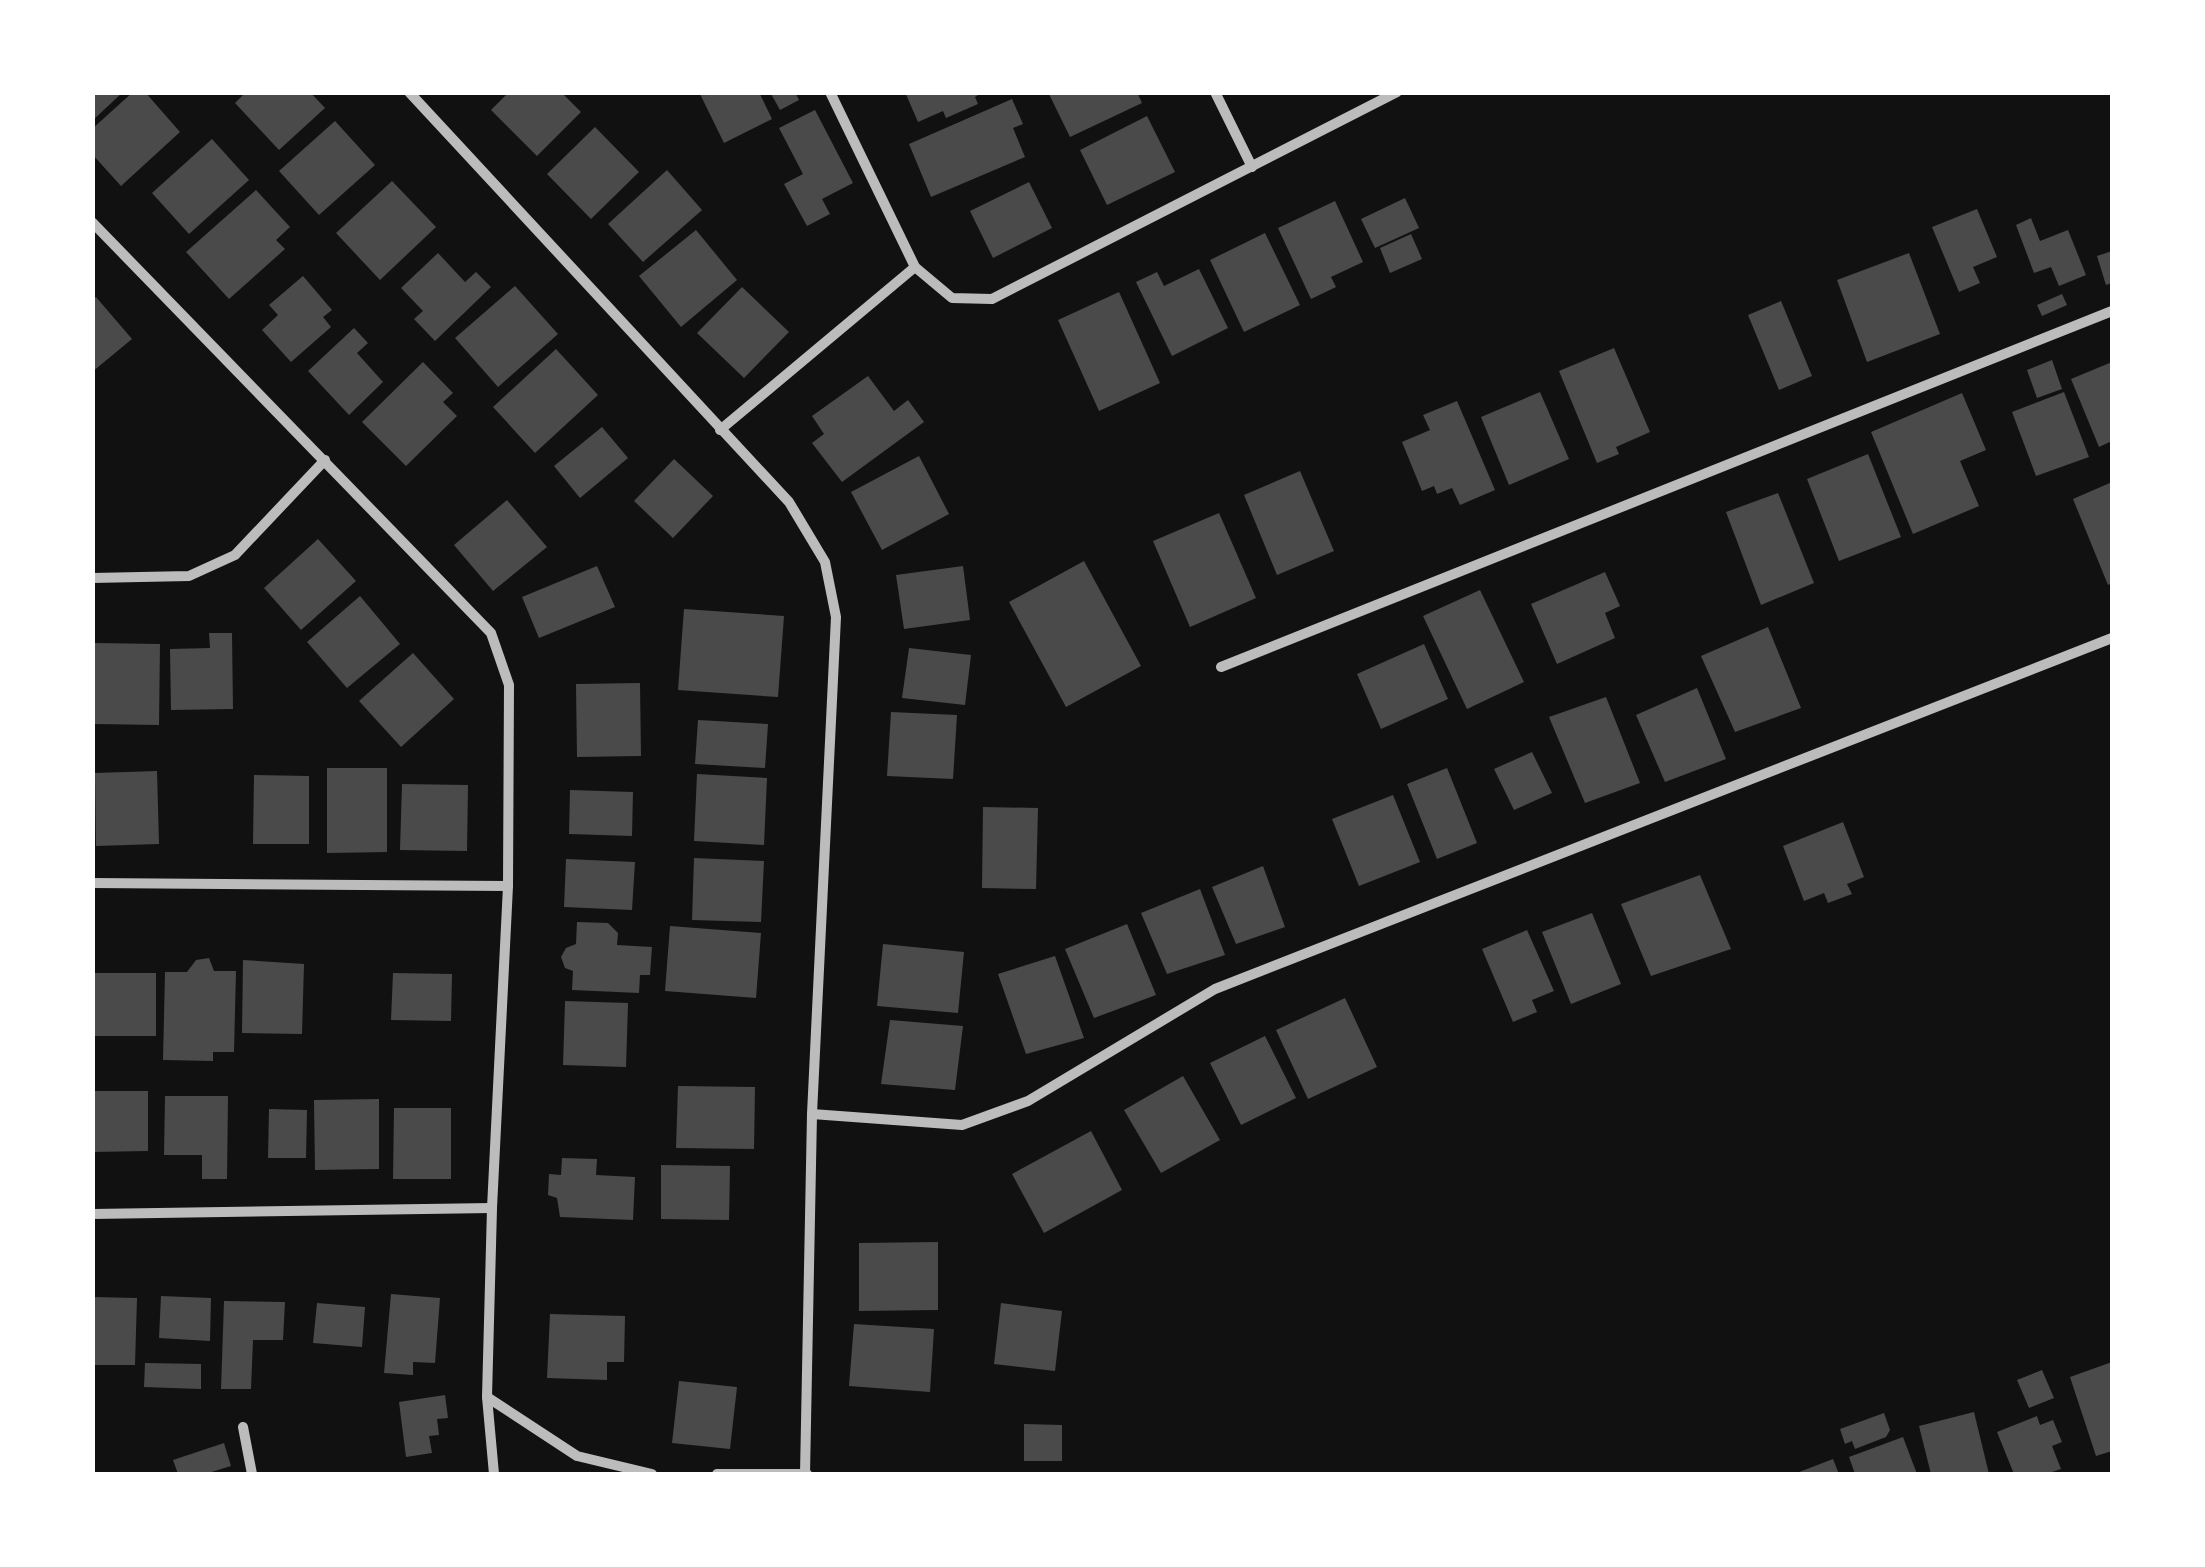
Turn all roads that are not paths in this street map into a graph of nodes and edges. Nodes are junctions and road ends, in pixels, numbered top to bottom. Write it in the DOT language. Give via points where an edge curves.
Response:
graph roads {
  1 [pos="409,92"];
  2 [pos="830,92"];
  3 [pos="1215,92"];
  4 [pos="1396,92"];
  5 [pos="1252,167"];
  6 [pos="92,222"];
  7 [pos="915,267"];
  8 [pos="2112,311"];
  9 [pos="720,430"];
  10 [pos="325,460"];
  11 [pos="92,578"];
  12 [pos="2112,638"];
  13 [pos="1221,667"];
  14 [pos="92,883"];
  15 [pos="508,886"];
  16 [pos="812,1114"];
  17 [pos="492,1208"];
  18 [pos="92,1214"];
  19 [pos="487,1397"];
  20 [pos="242,1427"];
  21 [pos="252,1474"];
  22 [pos="494,1474"];
  23 [pos="652,1474"];
  24 [pos="717,1474"];
  25 [pos="806,1474"];
  1 -- 9 [label="street"];
  2 -- 7 [label="street"];
  3 -- 5 [label="street"];
  4 -- 5 [label="street"];
  5 -- 7 [label="street" via="992,299 952,298"];
  6 -- 10 [label="street"];
  7 -- 9 [label="street"];
  8 -- 13 [label="street"];
  9 -- 16 [label="street" via="790,502 825,562 836,617"];
  10 -- 11 [label="street" via="235,555 188,576"];
  10 -- 15 [label="street" via="490,633 509,685"];
  12 -- 16 [label="street" via="1215,990 1028,1102 979,1120 962,1126"];
  14 -- 15 [label="street"];
  15 -- 17 [label="street"];
  16 -- 25 [label="street"];
  17 -- 18 [label="street"];
  17 -- 19 [label="street"];
  19 -- 22 [label="street"];
  19 -- 23 [label="street" via="576,1456"];
  20 -- 21 [label="street"];
  24 -- 25 [label="street"];
}
